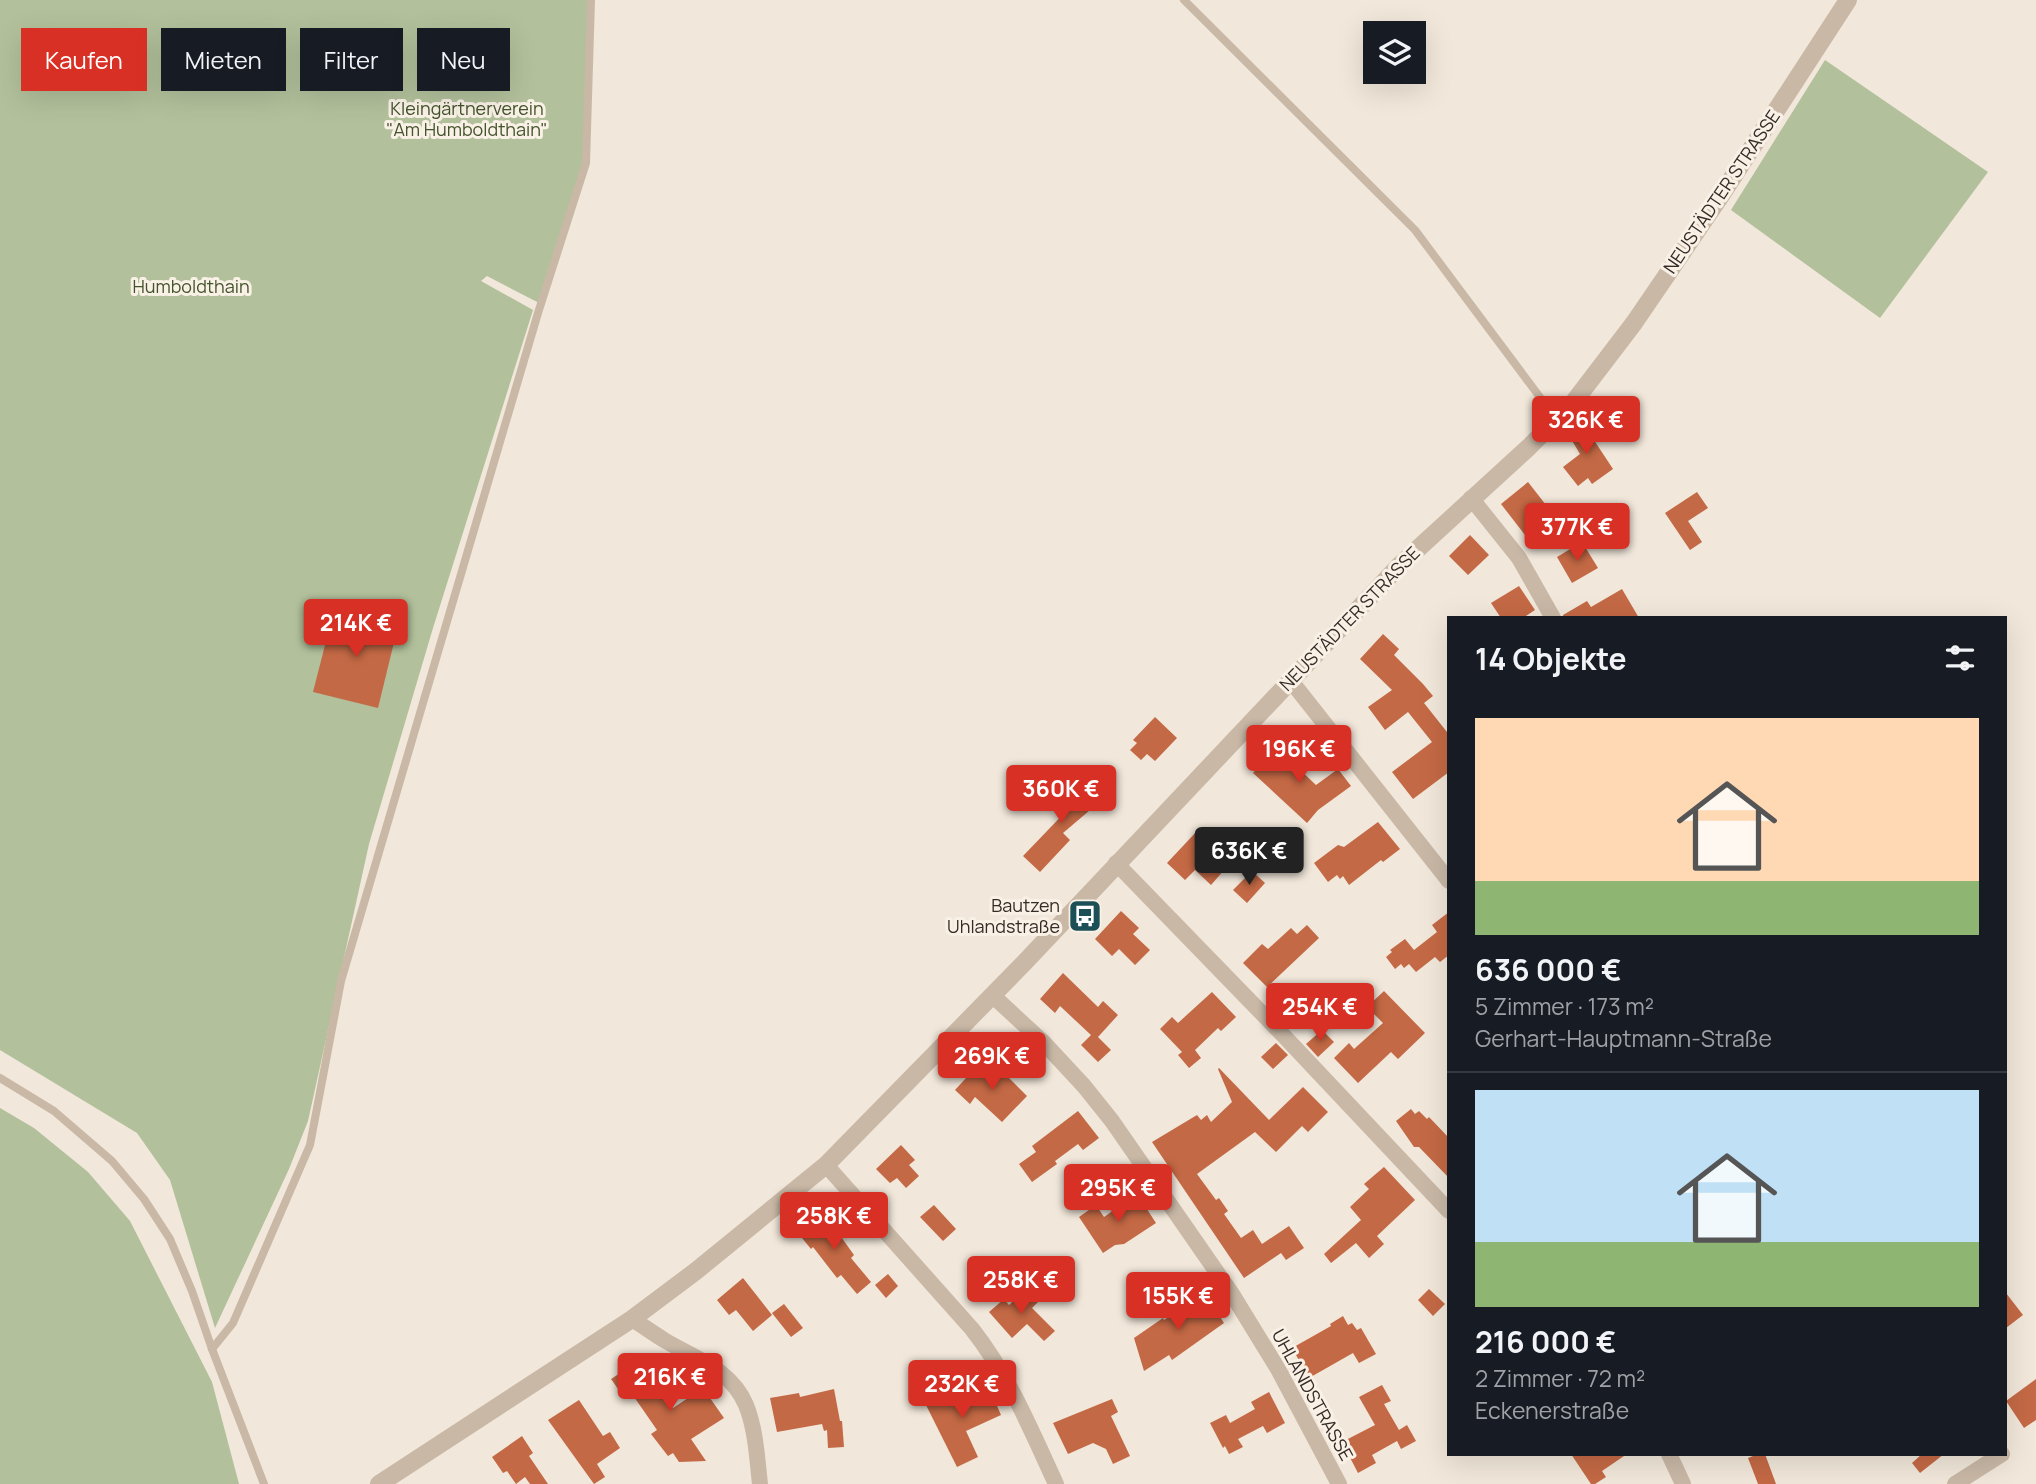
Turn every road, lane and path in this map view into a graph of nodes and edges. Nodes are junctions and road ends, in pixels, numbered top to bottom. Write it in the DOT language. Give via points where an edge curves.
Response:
graph roads {
  1 [pos="591,0"];
  2 [pos="1184,0"];
  3 [pos="1848,0"];
  4 [pos="1557,420"];
  5 [pos="1471,498"];
  6 [pos="1552,616"];
  7 [pos="1291,681"];
  8 [pos="1116,863"];
  9 [pos="1447,878"];
  10 [pos="992,995"];
  11 [pos="0,1078"];
  12 [pos="826,1165"];
  13 [pos="1447,1209"];
  14 [pos="632,1319"];
  15 [pos="212,1349"];
  16 [pos="1670,1456"];
  17 [pos="1996,1456"];
  18 [pos="264,1484"];
  19 [pos="379,1484"];
  20 [pos="760,1484"];
  21 [pos="1056,1484"];
  22 [pos="1339,1484"];
  23 [pos="1683,1484"];
  24 [pos="1955,1484"];
  1 -- 15 [label="lane" via="586,163 341,981 310,1145 233,1323"];
  2 -- 4 [label="lane" via="1415,230"];
  3 -- 4 [label="street, NEUSTÄDTER STRASSE" via="1634,323"];
  4 -- 5 [label="street, NEUSTÄDTER STRASSE"];
  5 -- 6 [label="street" via="1519,558"];
  5 -- 7 [label="street, NEUSTÄDTER STRASSE" via="1399,565"];
  7 -- 8 [label="street, NEUSTÄDTER STRASSE"];
  7 -- 9 [label="street"];
  8 -- 10 [label="street, NEUSTÄDTER STRASSE"];
  8 -- 13 [label="street"];
  10 -- 12 [label="street, NEUSTÄDTER STRASSE"];
  10 -- 22 [label="street, UHLANDSTRASSE" via="1044,1043 1112,1121 1265,1347"];
  11 -- 15 [label="lane" via="54,1111 111,1161 144,1199 170,1239"];
  12 -- 14 [label="street, NEUSTÄDTER STRASSE"];
  12 -- 21 [label="street" via="995,1358"];
  14 -- 19 [label="street, NEUSTÄDTER STRASSE"];
  14 -- 20 [label="street" via="729,1379 745,1403 751,1423"];
  15 -- 18 [label="lane"];
  16 -- 23 [label="street"];
  17 -- 24 [label="street"];
}
